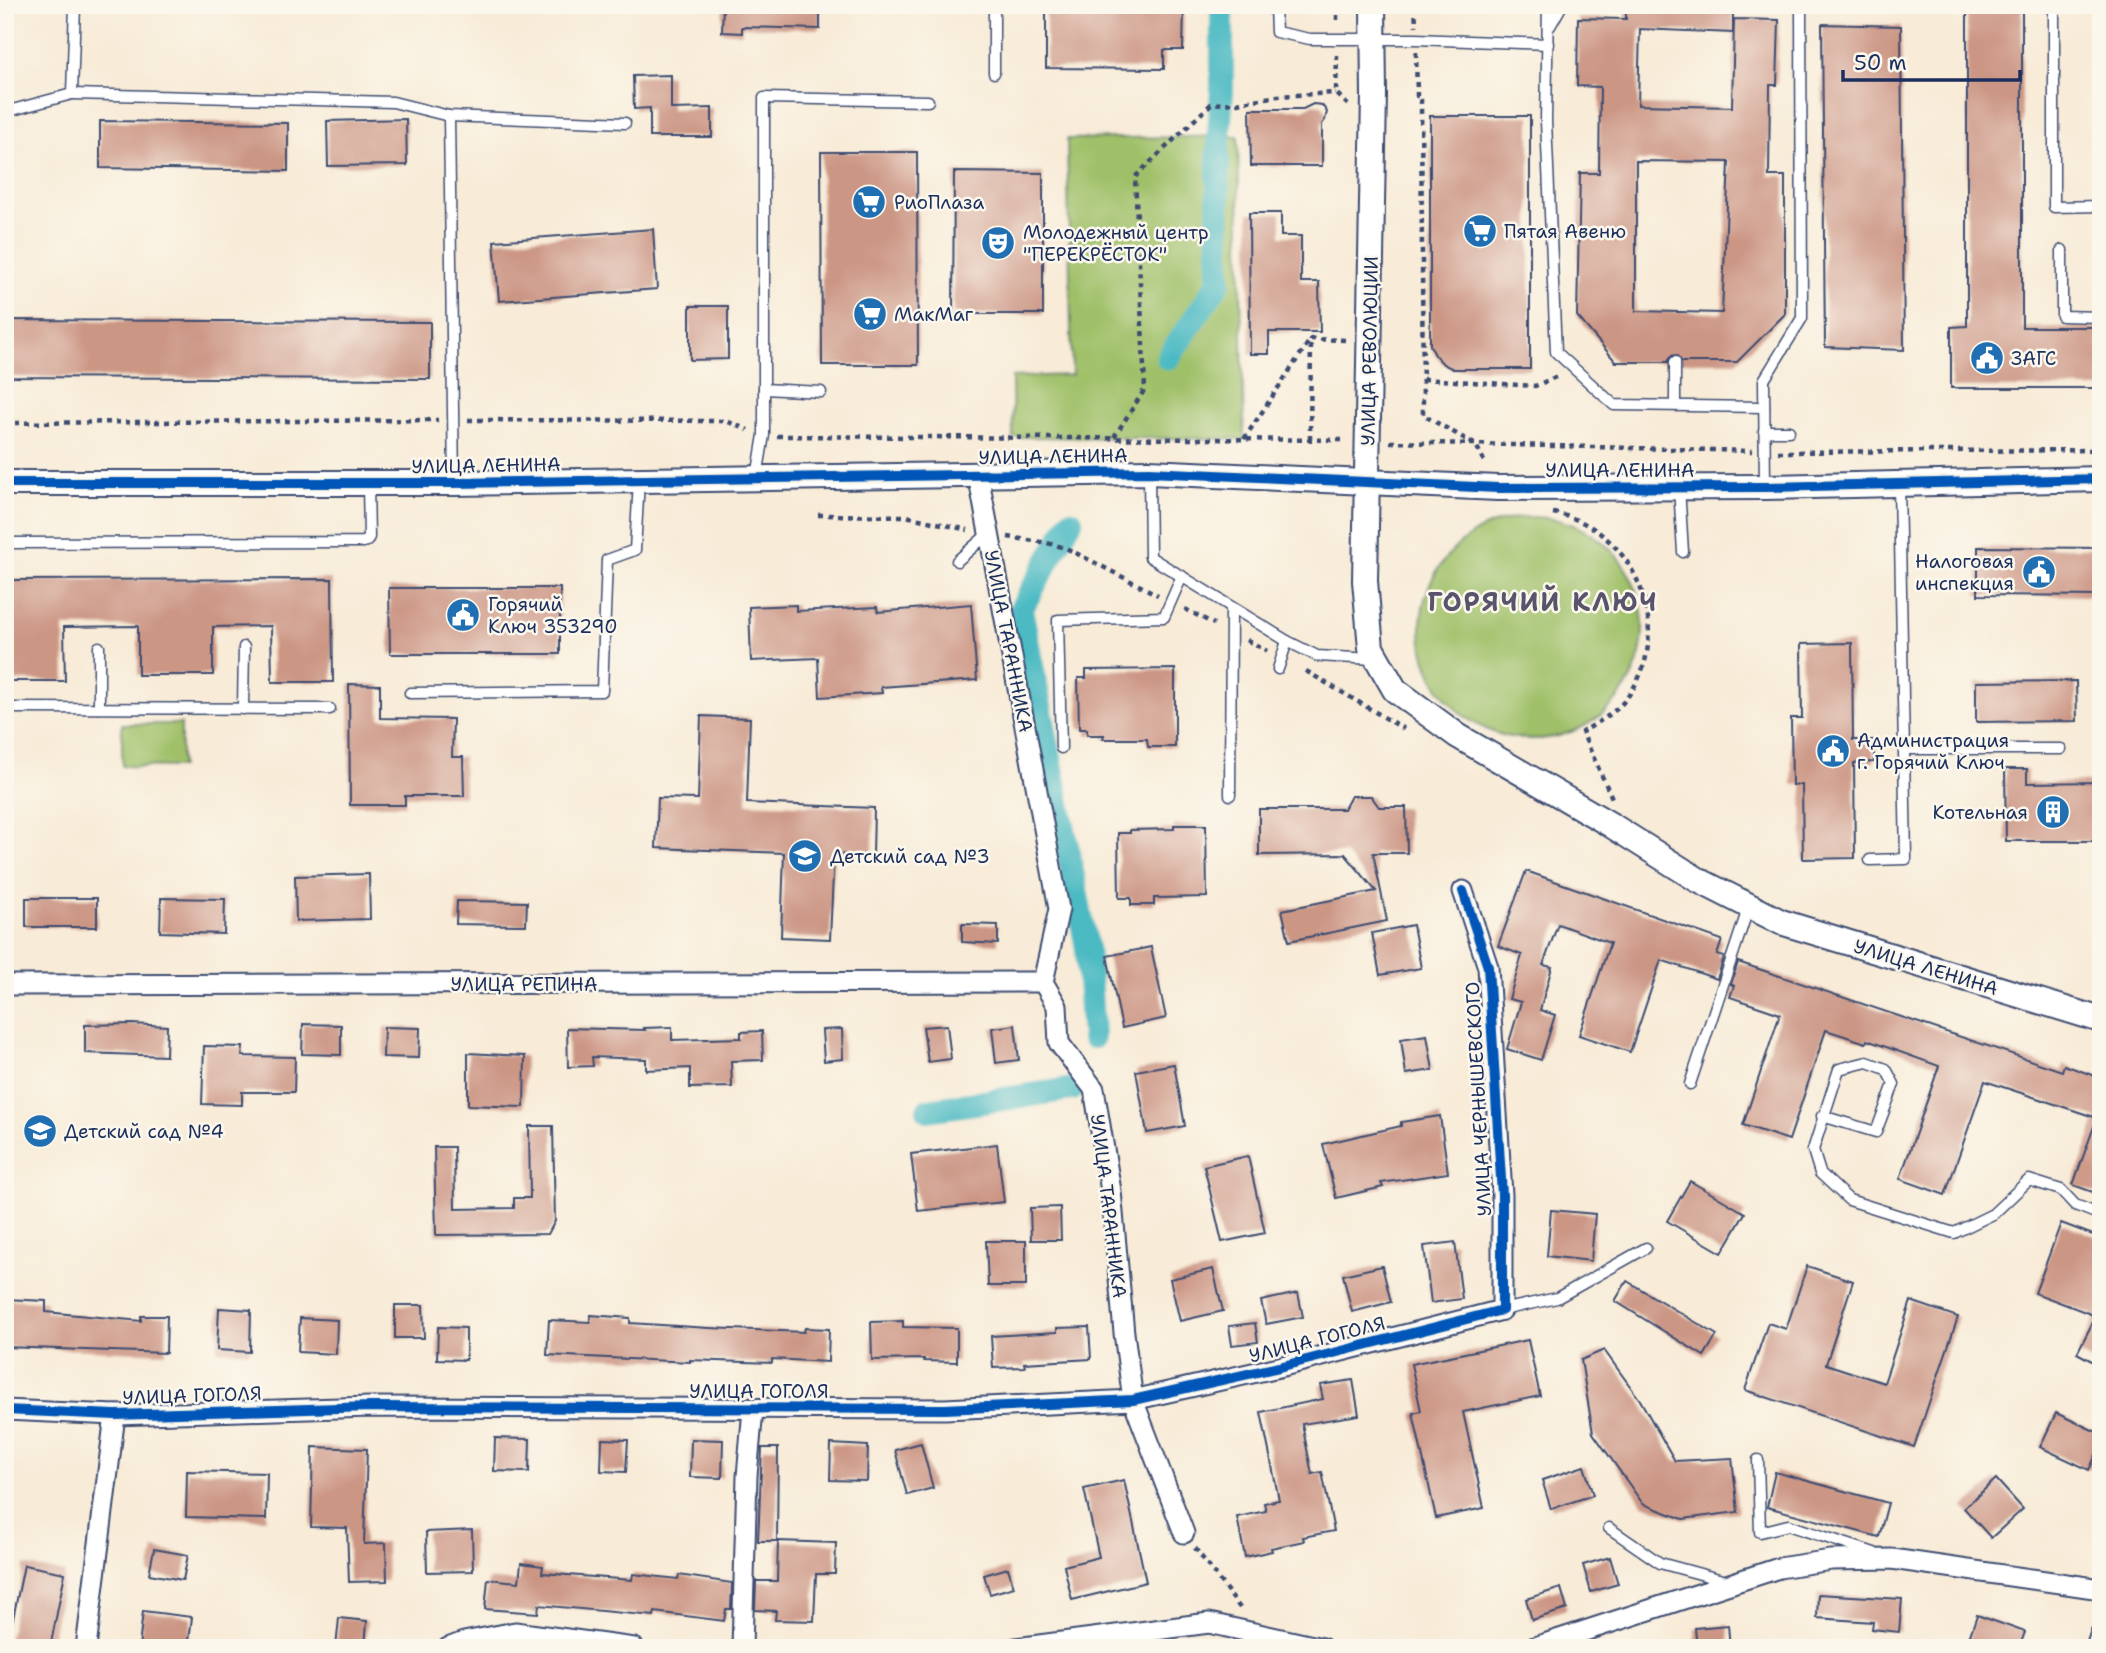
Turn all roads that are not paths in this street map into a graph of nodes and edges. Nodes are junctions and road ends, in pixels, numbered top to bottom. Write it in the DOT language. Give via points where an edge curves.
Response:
graph roads {
  1 [pos="75,5"];
  2 [pos="994,5"];
  3 [pos="1275,5"];
  4 [pos="1373,5"];
  5 [pos="1548,5"];
  6 [pos="1562,5"];
  7 [pos="1801,5"];
  8 [pos="2054,5"];
  9 [pos="1548,30"];
  10 [pos="1373,39"];
  11 [pos="1548,44"];
  12 [pos="994,73"];
  13 [pos="72,94"];
  14 [pos="928,101"];
  15 [pos="5,112"];
  16 [pos="449,116"];
  17 [pos="625,123"];
  18 [pos="2101,206"];
  19 [pos="2062,250"];
  20 [pos="2101,317"];
  21 [pos="1675,362"];
  22 [pos="764,388"];
  23 [pos="821,392"];
  24 [pos="1675,404"];
  25 [pos="1764,407"];
  26 [pos="1764,430"];
  27 [pos="1789,431"];
  28 [pos="1149,472"];
  29 [pos="978,474"];
  30 [pos="757,478"];
  31 [pos="2101,479"];
  32 [pos="639,481"];
  33 [pos="5,483"];
  34 [pos="368,483"];
  35 [pos="454,483"];
  36 [pos="1366,484"];
  37 [pos="1899,484"];
  38 [pos="1679,487"];
  39 [pos="1765,487"];
  40 [pos="989,534"];
  41 [pos="5,543"];
  42 [pos="1683,552"];
  43 [pos="957,561"];
  44 [pos="1182,576"];
  45 [pos="1231,607"];
  46 [pos="1287,641"];
  47 [pos="99,647"];
  48 [pos="244,648"];
  49 [pos="1377,659"];
  50 [pos="1278,669"];
  51 [pos="1395,690"];
  52 [pos="410,693"];
  53 [pos="5,708"];
  54 [pos="99,708"];
  55 [pos="243,709"];
  56 [pos="330,709"];
  57 [pos="1061,748"];
  58 [pos="1904,749"];
  59 [pos="2061,749"];
  60 [pos="1230,795"];
  61 [pos="1870,860"];
  62 [pos="1463,891"];
  63 [pos="1749,906"];
  64 [pos="1043,982"];
  65 [pos="5,985"];
  66 [pos="2101,1020"];
  67 [pos="1690,1084"];
  68 [pos="1822,1116"];
  69 [pos="2101,1216"];
  70 [pos="1646,1248"];
  71 [pos="1502,1310"];
  72 [pos="1133,1400"];
  73 [pos="753,1409"];
  74 [pos="5,1410"];
  75 [pos="115,1415"];
  76 [pos="1758,1460"];
  77 [pos="1609,1528"];
  78 [pos="1184,1533"];
  79 [pos="1892,1559"];
  80 [pos="1733,1583"];
  81 [pos="2101,1589"];
  82 [pos="2101,1633"];
  83 [pos="86,1648"];
  84 [pos="448,1648"];
  85 [pos="634,1648"];
  86 [pos="742,1648"];
  87 [pos="1016,1648"];
  88 [pos="1322,1648"];
  89 [pos="1532,1648"];
  90 [pos="2096,1648"];
  1 -- 13 [label="lane"];
  2 -- 12 [label="lane"];
  3 -- 10 [label="lane" via="1276,32 1310,39"];
  4 -- 10 [label="street, УЛИЦА РЕВОЛЮЦИИ"];
  5 -- 9 [label="lane"];
  6 -- 9 [label="lane"];
  7 -- 25 [label="lane" via="1802,318 1764,380"];
  8 -- 18 [label="lane" via="2054,207"];
  9 -- 11 [label="lane"];
  10 -- 11 [label="lane"];
  10 -- 36 [label="street, УЛИЦА РЕВОЛЮЦИИ"];
  11 -- 24 [label="lane" via="1546,121 1556,352 1614,405"];
  13 -- 15 [label="lane"];
  13 -- 16 [label="lane" via="393,102"];
  14 -- 22 [label="lane" via="764,98"];
  16 -- 17 [label="lane"];
  16 -- 35 [label="lane"];
  19 -- 20 [label="lane" via="2062,316"];
  21 -- 24 [label="lane"];
  22 -- 23 [label="lane"];
  22 -- 30 [label="lane" via="764,435"];
  24 -- 25 [label="lane"];
  25 -- 26 [label="lane"];
  26 -- 27 [label="lane"];
  26 -- 39 [label="lane"];
  28 -- 29 [label="street, УЛИЦА ЛЕНИНА"];
  28 -- 36 [label="street, УЛИЦА ЛЕНИНА"];
  28 -- 44 [label="lane" via="1150,557"];
  29 -- 30 [label="street, УЛИЦА ЛЕНИНА"];
  29 -- 40 [label="street, УЛИЦА ТАРАННИКА"];
  30 -- 32 [label="street, УЛИЦА ЛЕНИНА"];
  31 -- 37 [label="street, УЛИЦА ЛЕНИНА"];
  32 -- 35 [label="street, УЛИЦА ЛЕНИНА"];
  32 -- 52 [label="lane" via="635,550 607,560 602,691"];
  33 -- 34 [label="street, УЛИЦА ЛЕНИНА"];
  34 -- 35 [label="street, УЛИЦА ЛЕНИНА"];
  34 -- 41 [label="lane" via="369,537 363,542"];
  36 -- 38 [label="street, УЛИЦА ЛЕНИНА"];
  36 -- 49 [label="street, УЛИЦА РЕВОЛЮЦИИ" via="1365,581 1371,648"];
  37 -- 39 [label="street, УЛИЦА ЛЕНИНА"];
  37 -- 58 [label="lane"];
  38 -- 39 [label="street, УЛИЦА ЛЕНИНА"];
  38 -- 42 [label="lane"];
  40 -- 43 [label="lane"];
  40 -- 64 [label="street, УЛИЦА ТАРАННИКА" via="1059,909"];
  44 -- 45 [label="lane"];
  44 -- 57 [label="lane" via="1164,617 1058,620"];
  45 -- 46 [label="lane"];
  45 -- 60 [label="lane"];
  46 -- 49 [label="lane" via="1317,656"];
  46 -- 50 [label="lane"];
  47 -- 54 [label="lane"];
  48 -- 55 [label="lane"];
  49 -- 51 [label="street, УЛИЦА РЕВОЛЮЦИИ"];
  51 -- 63 [label="street, УЛИЦА ЛЕНИНА" via="1458,736"];
  53 -- 54 [label="lane"];
  54 -- 55 [label="lane"];
  55 -- 56 [label="lane"];
  58 -- 59 [label="lane"];
  58 -- 61 [label="lane" via="1906,859"];
  62 -- 71 [label="street, УЛИЦА ЧЕРНЫШЕВСКОГО" via="1488,967 1502,1195"];
  63 -- 66 [label="street, УЛИЦА ЛЕНИНА" via="1781,922"];
  63 -- 67 [label="lane"];
  64 -- 65 [label="street, УЛИЦА РЕПИНА"];
  64 -- 72 [label="street, УЛИЦА ТАРАННИКА" via="1057,1006 1059,1043 1094,1089 1111,1191"];
  68 -- 68 [label="lane" via="1839,1069 1867,1062 1886,1069 1894,1084 1876,1132"];
  68 -- 69 [label="lane" via="1812,1150 1820,1172 1849,1200 1954,1233 1993,1214 2029,1180 2061,1190 2075,1205"];
  70 -- 71 [label="lane" via="1558,1298"];
  71 -- 72 [label="street, УЛИЦА ГОГОЛЯ"];
  72 -- 73 [label="street, УЛИЦА ГОГОЛЯ" via="945,1409"];
  72 -- 78 [label="street, УЛИЦА ТАРАННИКА"];
  73 -- 75 [label="street, УЛИЦА ГОГОЛЯ" via="370,1407"];
  73 -- 86 [label="street"];
  74 -- 75 [label="street, УЛИЦА ГОГОЛЯ"];
  75 -- 83 [label="street"];
  76 -- 79 [label="lane" via="1760,1532 1788,1525"];
  77 -- 80 [label="lane" via="1660,1563"];
  79 -- 80 [label="street" via="1818,1562 1779,1568"];
  79 -- 81 [label="street"];
  80 -- 89 [label="street"];
  82 -- 90 [label="street"];
  84 -- 85 [label="street" via="515,1632"];
  87 -- 88 [label="street" via="1209,1623"];
}
